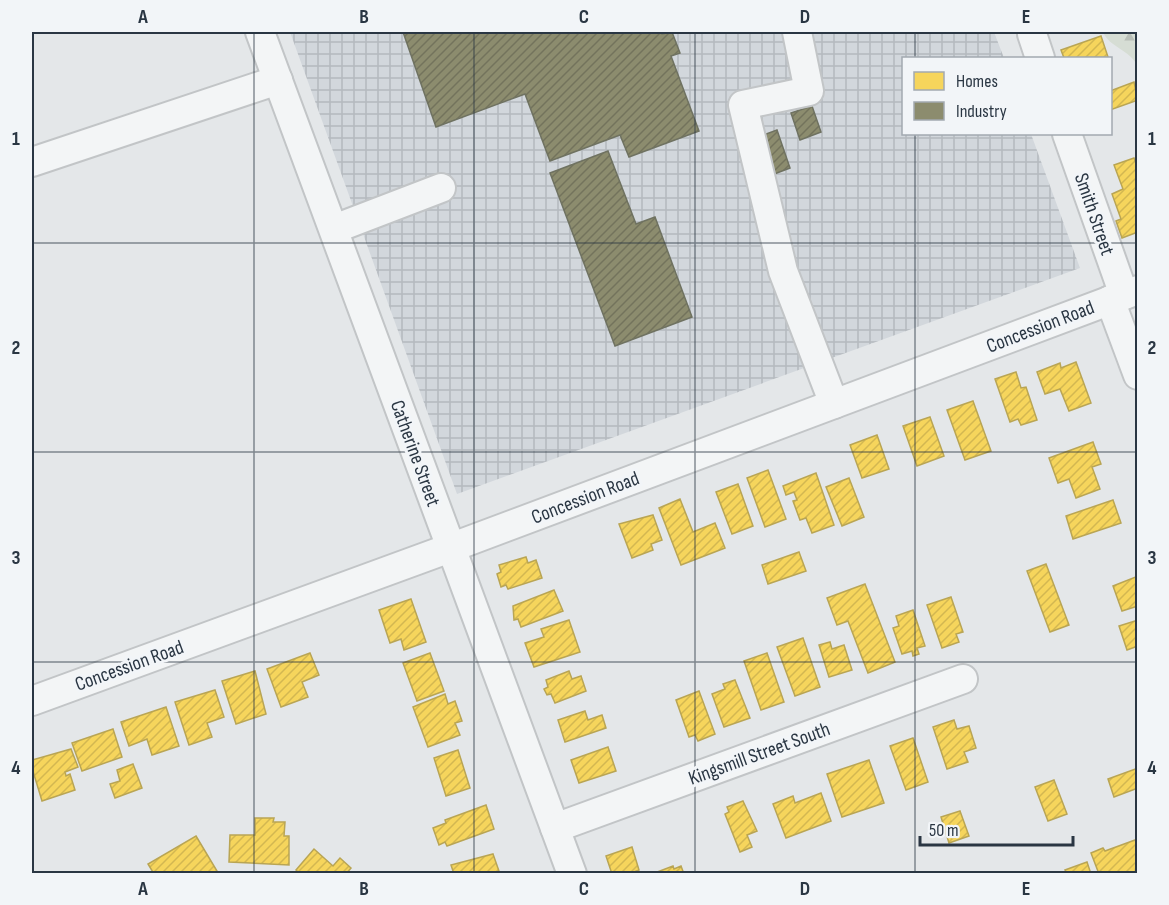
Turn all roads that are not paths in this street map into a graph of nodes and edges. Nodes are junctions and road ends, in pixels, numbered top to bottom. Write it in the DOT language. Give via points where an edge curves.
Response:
graph roads {
  1 [pos="260,32"];
  2 [pos="797,32"];
  3 [pos="278,80"];
  4 [pos="1067,135"];
  5 [pos="32,162"];
  6 [pos="441,188"];
  7 [pos="334,229"];
  8 [pos="1124,295"];
  9 [pos="1137,375"];
  10 [pos="834,404"];
  11 [pos="450,548"];
  12 [pos="963,680"];
  13 [pos="32,701"];
  14 [pos="555,828"];
  15 [pos="572,873"];
  1 -- 3 [label="street, Catherine Street"];
  2 -- 10 [label="street" via="809,91 743,105 783,271"];
  3 -- 5 [label="street"];
  3 -- 7 [label="street, Catherine Street"];
  4 -- 8 [label="street, Smith Street"];
  6 -- 7 [label="street"];
  7 -- 11 [label="street, Catherine Street"];
  8 -- 9 [label="street, Smith Street"];
  8 -- 10 [label="street, Concession Road"];
  10 -- 11 [label="street, Concession Road"];
  11 -- 13 [label="street, Concession Road"];
  11 -- 14 [label="street, Catherine Street"];
  12 -- 14 [label="street, Kingsmill Street South"];
  14 -- 15 [label="street, Catherine Street"];
}
